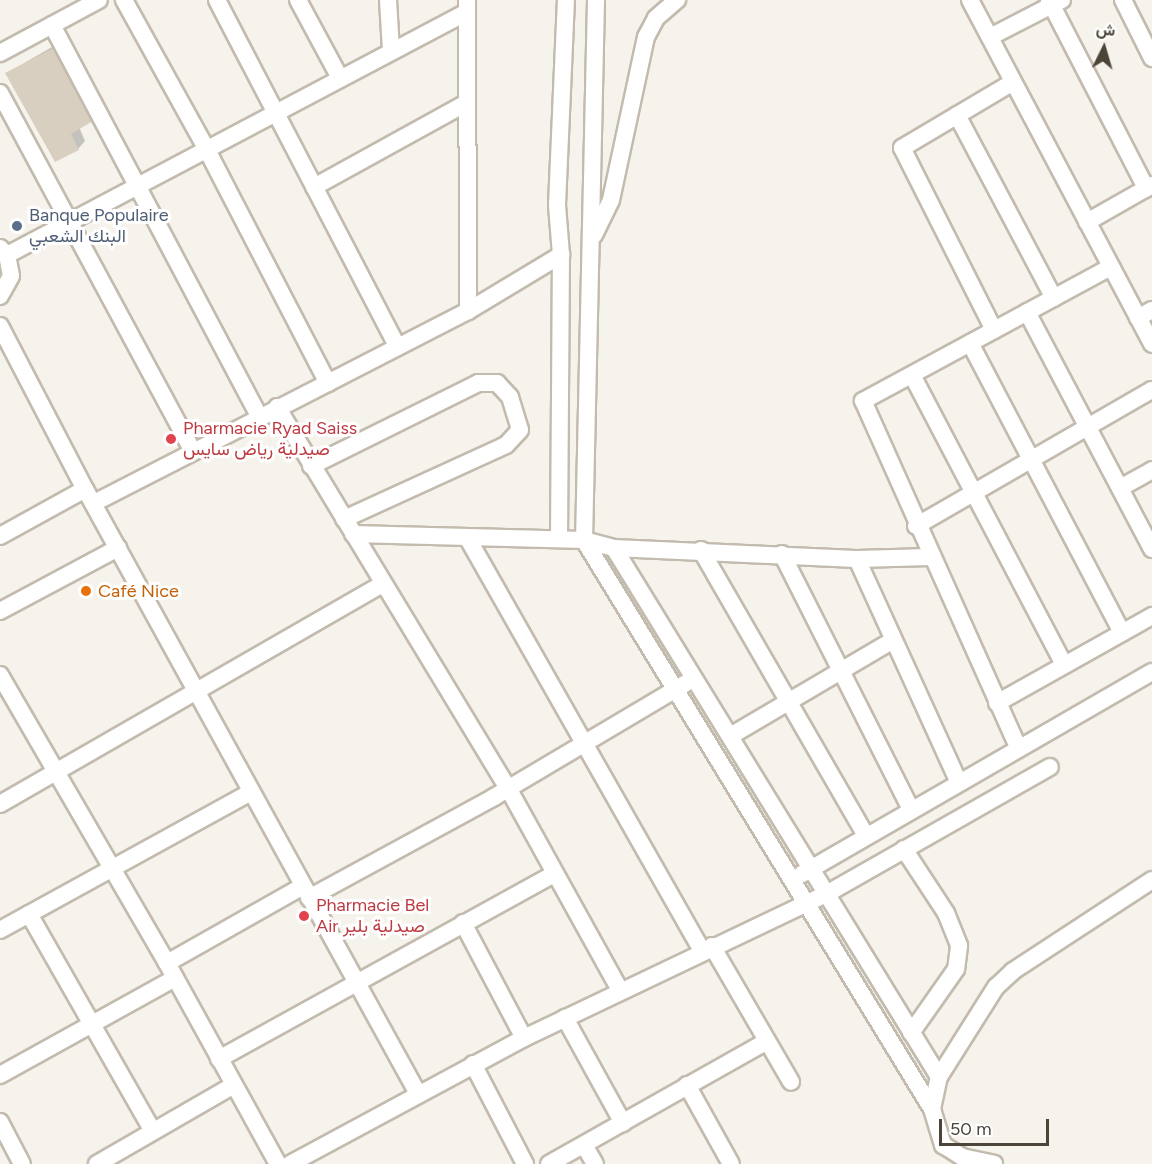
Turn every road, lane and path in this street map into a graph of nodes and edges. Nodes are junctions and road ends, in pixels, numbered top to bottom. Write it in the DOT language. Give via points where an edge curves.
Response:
graph roads {
  1 [pos="99,0"];
  2 [pos="124,0"];
  3 [pos="217,0"];
  4 [pos="298,0"];
  5 [pos="388,0"];
  6 [pos="566,0"];
  7 [pos="596,0"];
  8 [pos="677,0"];
  9 [pos="970,0"];
  10 [pos="1123,0"];
  11 [pos="1055,2"];
  12 [pos="467,6"];
  13 [pos="52,25"];
  14 [pos="990,37"];
  15 [pos="391,51"];
  16 [pos="0,53"];
  17 [pos="1152,58"];
  18 [pos="340,78"];
  19 [pos="1014,82"];
  20 [pos="0,93"];
  21 [pos="466,103"];
  22 [pos="275,112"];
  23 [pos="957,115"];
  24 [pos="206,148"];
  25 [pos="137,184"];
  26 [pos="1149,186"];
  27 [pos="314,187"];
  28 [pos="69,221"];
  29 [pos="1088,222"];
  30 [pos="594,236"];
  31 [pos="4,251"];
  32 [pos="561,255"];
  33 [pos="1111,267"];
  34 [pos="0,296"];
  35 [pos="1054,298"];
  36 [pos="468,311"];
  37 [pos="1027,312"];
  38 [pos="1145,314"];
  39 [pos="0,326"];
  40 [pos="994,330"];
  41 [pos="970,343"];
  42 [pos="1152,344"];
  43 [pos="398,346"];
  44 [pos="912,375"];
  45 [pos="328,383"];
  46 [pos="1152,390"];
  47 [pos="277,407"];
  48 [pos="259,417"];
  49 [pos="1088,427"];
  50 [pos="193,451"];
  51 [pos="1031,460"];
  52 [pos="311,466"];
  53 [pos="1152,470"];
  54 [pos="1120,488"];
  55 [pos="974,493"];
  56 [pos="89,496"];
  57 [pos="344,519"];
  58 [pos="916,526"];
  59 [pos="353,534"];
  60 [pos="0,536"];
  61 [pos="467,537"];
  62 [pos="558,539"];
  63 [pos="584,540"];
  64 [pos="1152,546"];
  65 [pos="118,548"];
  66 [pos="614,549"];
  67 [pos="700,550"];
  68 [pos="782,554"];
  69 [pos="930,557"];
  70 [pos="856,559"];
  71 [pos="382,584"];
  72 [pos="0,611"];
  73 [pos="1152,616"];
  74 [pos="1122,633"];
  75 [pos="893,640"];
  76 [pos="1065,665"];
  77 [pos="841,669"];
  78 [pos="1152,672"];
  79 [pos="0,675"];
  80 [pos="695,677"];
  81 [pos="678,688"];
  82 [pos="197,694"];
  83 [pos="787,702"];
  84 [pos="997,703"];
  85 [pos="732,735"];
  86 [pos="585,742"];
  87 [pos="1018,747"];
  88 [pos="1050,767"];
  89 [pos="56,772"];
  90 [pos="958,781"];
  91 [pos="508,789"];
  92 [pos="251,792"];
  93 [pos="0,804"];
  94 [pos="911,809"];
  95 [pos="866,836"];
  96 [pos="904,849"];
  97 [pos="112,867"];
  98 [pos="812,868"];
  99 [pos="554,874"];
  100 [pos="794,878"];
  101 [pos="1152,880"];
  102 [pos="306,892"];
  103 [pos="828,893"];
  104 [pos="809,903"];
  105 [pos="29,914"];
  106 [pos="463,923"];
  107 [pos="0,930"];
  108 [pos="707,948"];
  109 [pos="171,970"];
  110 [pos="355,982"];
  111 [pos="620,990"];
  112 [pos="565,1018"];
  113 [pos="93,1022"];
  114 [pos="911,1033"];
  115 [pos="524,1038"];
  116 [pos="767,1041"];
  117 [pos="219,1059"];
  118 [pos="474,1064"];
  119 [pos="0,1075"];
  120 [pos="939,1077"];
  121 [pos="791,1082"];
  122 [pos="687,1084"];
  123 [pos="234,1085"];
  124 [pos="417,1092"];
  125 [pos="932,1109"];
  126 [pos="0,1122"];
  127 [pos="623,1123"];
  128 [pos="153,1131"];
  129 [pos="584,1145"];
  130 [pos="22,1164"];
  131 [pos="97,1164"];
  132 [pos="278,1164"];
  133 [pos="290,1164"];
  134 [pos="525,1164"];
  135 [pos="549,1164"];
  136 [pos="595,1164"];
  137 [pos="731,1164"];
  138 [pos="994,1164"];
  1 -- 13 [label="street"];
  2 -- 24 [label="street"];
  3 -- 22 [label="street"];
  4 -- 18 [label="street"];
  5 -- 15 [label="street"];
  6 -- 32 [label="street" via="556,205"];
  7 -- 30 [label="street"];
  8 -- 30 [label="street" via="656,18 646,37 611,200"];
  9 -- 14 [label="street"];
  10 -- 17 [label="street"];
  11 -- 14 [label="street"];
  11 -- 26 [label="street"];
  12 -- 15 [label="street"];
  12 -- 21 [label="street"];
  13 -- 16 [label="street"];
  13 -- 25 [label="street"];
  14 -- 19 [label="street"];
  15 -- 18 [label="street"];
  18 -- 22 [label="street"];
  19 -- 23 [label="street"];
  19 -- 29 [label="street"];
  20 -- 28 [label="street"];
  21 -- 27 [label="street"];
  21 -- 36 [label="street"];
  22 -- 24 [label="street"];
  22 -- 27 [label="street"];
  23 -- 35 [label="street"];
  23 -- 40 [label="street" via="902,148"];
  24 -- 25 [label="street"];
  24 -- 45 [label="street"];
  25 -- 28 [label="street"];
  25 -- 48 [label="street"];
  26 -- 29 [label="street"];
  27 -- 43 [label="street"];
  28 -- 31 [label="street"];
  28 -- 50 [label="street"];
  29 -- 33 [label="street"];
  30 -- 63 [label="street"];
  31 -- 34 [label="street" via="11,276"];
  32 -- 36 [label="street"];
  32 -- 62 [label="street"];
  33 -- 35 [label="street"];
  33 -- 38 [label="street"];
  35 -- 37 [label="street"];
  36 -- 43 [label="street"];
  37 -- 40 [label="street"];
  37 -- 49 [label="street"];
  38 -- 42 [label="street"];
  39 -- 56 [label="street"];
  40 -- 41 [label="street"];
  41 -- 44 [label="street"];
  41 -- 51 [label="street"];
  43 -- 45 [label="street"];
  44 -- 55 [label="street"];
  44 -- 58 [label="street" via="863,401"];
  45 -- 47 [label="street"];
  46 -- 49 [label="street"];
  47 -- 48 [label="street"];
  47 -- 52 [label="street"];
  48 -- 50 [label="street"];
  49 -- 51 [label="street"];
  49 -- 54 [label="street"];
  50 -- 56 [label="street"];
  51 -- 55 [label="street"];
  51 -- 74 [label="street"];
  52 -- 57 [label="street"];
  52 -- 57 [label="street" via="478,383 497,383 510,397 520,430 506,445"];
  53 -- 54 [label="street"];
  54 -- 64 [label="street"];
  55 -- 58 [label="street"];
  55 -- 76 [label="street"];
  56 -- 60 [label="street"];
  56 -- 65 [label="street"];
  57 -- 59 [label="street"];
  58 -- 69 [label="street"];
  59 -- 61 [label="street"];
  59 -- 71 [label="street"];
  61 -- 62 [label="street"];
  61 -- 86 [label="street"];
  62 -- 63 [label="street"];
  63 -- 66 [label="street"];
  63 -- 81 [label="street"];
  65 -- 72 [label="street"];
  65 -- 82 [label="street"];
  66 -- 67 [label="street"];
  66 -- 80 [label="street"];
  67 -- 68 [label="street"];
  67 -- 83 [label="street"];
  68 -- 70 [label="street"];
  68 -- 77 [label="street"];
  69 -- 70 [label="street"];
  69 -- 84 [label="street"];
  70 -- 75 [label="street"];
  71 -- 82 [label="street"];
  71 -- 91 [label="street"];
  73 -- 74 [label="street"];
  74 -- 76 [label="street"];
  75 -- 77 [label="street"];
  75 -- 90 [label="street"];
  76 -- 84 [label="street"];
  77 -- 83 [label="street"];
  77 -- 94 [label="street"];
  78 -- 87 [label="street"];
  79 -- 89 [label="street"];
  80 -- 81 [label="street"];
  80 -- 85 [label="street"];
  81 -- 86 [label="street"];
  81 -- 100 [label="street"];
  82 -- 89 [label="street"];
  82 -- 92 [label="street"];
  83 -- 85 [label="street"];
  83 -- 95 [label="street"];
  84 -- 87 [label="street"];
  85 -- 98 [label="street"];
  86 -- 91 [label="street"];
  86 -- 108 [label="street"];
  87 -- 90 [label="street"];
  88 -- 96 [label="street"];
  89 -- 93 [label="street"];
  89 -- 97 [label="street"];
  90 -- 94 [label="street"];
  91 -- 99 [label="street"];
  91 -- 102 [label="street"];
  92 -- 97 [label="street"];
  92 -- 102 [label="street"];
  94 -- 95 [label="street"];
  95 -- 98 [label="street"];
  96 -- 103 [label="street"];
  96 -- 114 [label="street" via="946,913 959,946 956,969"];
  97 -- 105 [label="street"];
  97 -- 109 [label="street"];
  98 -- 100 [label="street"];
  98 -- 103 [label="street"];
  99 -- 106 [label="street"];
  99 -- 111 [label="street"];
  100 -- 104 [label="street"];
  101 -- 120 [label="street" via="1013,971 970,1024"];
  102 -- 109 [label="street"];
  102 -- 110 [label="street"];
  103 -- 104 [label="street"];
  103 -- 114 [label="street"];
  104 -- 108 [label="street"];
  104 -- 125 [label="street"];
  105 -- 107 [label="street"];
  105 -- 113 [label="street"];
  106 -- 110 [label="street"];
  106 -- 115 [label="street"];
  108 -- 111 [label="street"];
  108 -- 116 [label="street"];
  109 -- 113 [label="street"];
  109 -- 117 [label="street"];
  110 -- 117 [label="street"];
  110 -- 124 [label="street"];
  111 -- 112 [label="street"];
  112 -- 115 [label="street"];
  112 -- 127 [label="street"];
  113 -- 119 [label="street"];
  113 -- 128 [label="street"];
  114 -- 120 [label="street"];
  115 -- 118 [label="street"];
  116 -- 121 [label="street"];
  116 -- 122 [label="street"];
  117 -- 123 [label="street"];
  118 -- 124 [label="street"];
  118 -- 134 [label="street"];
  120 -- 125 [label="street"];
  122 -- 127 [label="street"];
  122 -- 137 [label="street"];
  123 -- 128 [label="street"];
  123 -- 132 [label="street"];
  124 -- 133 [label="street"];
  125 -- 138 [label="street" via="943,1145 962,1157"];
  126 -- 130 [label="street"];
  127 -- 129 [label="street"];
  128 -- 131 [label="street"];
  129 -- 135 [label="street"];
  129 -- 136 [label="street"];
}
